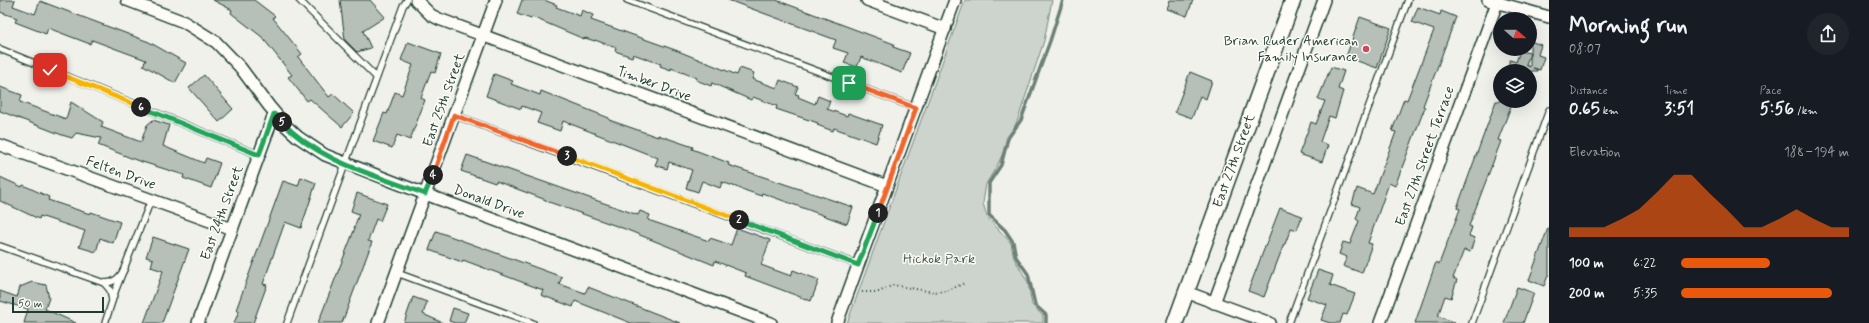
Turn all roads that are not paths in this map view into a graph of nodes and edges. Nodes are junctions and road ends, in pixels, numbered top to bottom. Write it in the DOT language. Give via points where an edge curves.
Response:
graph roads {
  1 [pos="127,0"];
  2 [pos="299,0"];
  3 [pos="407,0"];
  4 [pos="416,0"];
  5 [pos="496,0"];
  6 [pos="627,0"];
  7 [pos="867,0"];
  8 [pos="955,0"];
  9 [pos="1293,0"];
  10 [pos="1324,0"];
  11 [pos="1408,0"];
  12 [pos="1494,1"];
  13 [pos="1549,17"];
  14 [pos="945,29"];
  15 [pos="483,36"];
  16 [pos="0,49"];
  17 [pos="376,77"];
  18 [pos="916,108"];
  19 [pos="1549,110"];
  20 [pos="274,114"];
  21 [pos="454,115"];
  22 [pos="0,145"];
  23 [pos="259,155"];
  24 [pos="346,164"];
  25 [pos="887,186"];
  26 [pos="425,194"];
  27 [pos="151,200"];
  28 [pos="232,230"];
  29 [pos="0,246"];
  30 [pos="858,265"];
  31 [pos="125,268"];
  32 [pos="397,273"];
  33 [pos="104,283"];
  34 [pos="1186,292"];
  35 [pos="1214,303"];
  36 [pos="111,307"];
  37 [pos="105,323"];
  38 [pos="198,323"];
  39 [pos="287,323"];
  40 [pos="378,323"];
  41 [pos="533,323"];
  42 [pos="771,323"];
  43 [pos="837,323"];
  44 [pos="1175,323"];
  45 [pos="1270,323"];
  46 [pos="1289,323"];
  47 [pos="1380,323"];
  48 [pos="1472,323"];
  1 -- 20 [label="street, Donald Drive" via="184,22 216,42 240,67"];
  2 -- 17 [label="lane"];
  3 -- 17 [label="lane"];
  4 -- 15 [label="street, Timber Drive" via="431,15"];
  5 -- 15 [label="street, East 25th Street"];
  6 -- 18 [label="lane"];
  7 -- 14 [label="street"];
  8 -- 14 [label="street"];
  9 -- 34 [label="main road, East 27th Street"];
  10 -- 35 [label="street"];
  11 -- 46 [label="lane"];
  12 -- 13 [label="street"];
  12 -- 47 [label="street, East 27th Street Terrace"];
  14 -- 18 [label="street"];
  15 -- 21 [label="street, East 25th Street"];
  15 -- 25 [label="street, Timber Drive"];
  16 -- 23 [label="lane"];
  17 -- 24 [label="lane"];
  18 -- 25 [label="street"];
  19 -- 48 [label="lane"];
  20 -- 23 [label="street, East 24th Street"];
  20 -- 24 [label="street, Donald Drive" via="312,147"];
  21 -- 26 [label="street, East 25th Street"];
  21 -- 30 [label="lane"];
  22 -- 27 [label="street, Felten Drive"];
  23 -- 28 [label="street, East 24th Street"];
  24 -- 26 [label="street, Donald Drive"];
  24 -- 39 [label="lane"];
  25 -- 30 [label="street"];
  26 -- 32 [label="street, East 25th Street"];
  26 -- 42 [label="street, Donald Drive"];
  27 -- 28 [label="street, Felten Drive"];
  27 -- 31 [label="lane"];
  28 -- 38 [label="street, East 24th Street"];
  29 -- 33 [label="lane"];
  30 -- 43 [label="street"];
  31 -- 33 [label="lane" via="118,279"];
  31 -- 36 [label="lane"];
  32 -- 40 [label="street, East 25th Street"];
  32 -- 41 [label="lane"];
  33 -- 36 [label="lane" via="111,293"];
  34 -- 35 [label="street"];
  34 -- 44 [label="main road, East 27th Street"];
  35 -- 45 [label="street"];
  36 -- 37 [label="lane"];
}
